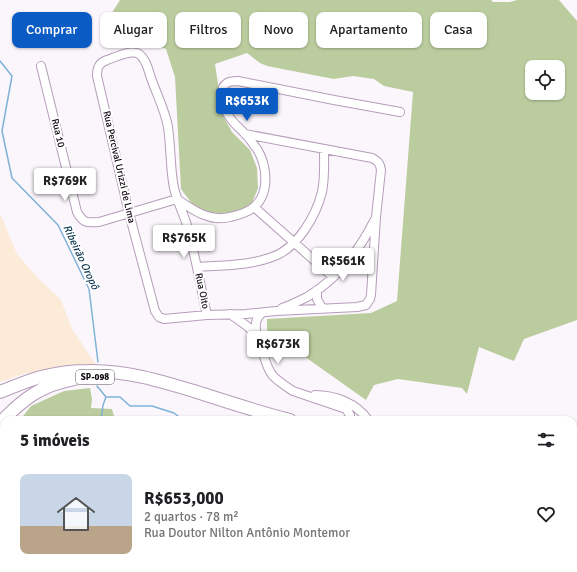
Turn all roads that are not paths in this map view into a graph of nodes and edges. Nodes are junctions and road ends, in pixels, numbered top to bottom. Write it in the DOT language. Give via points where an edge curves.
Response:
graph roads {
  1 [pos="103,62"];
  2 [pos="41,66"];
  3 [pos="400,112"];
  4 [pos="245,134"];
  5 [pos="272,140"];
  6 [pos="324,149"];
  7 [pos="258,151"];
  8 [pos="177,198"];
  9 [pos="254,207"];
  10 [pos="197,212"];
  11 [pos="129,213"];
  12 [pos="376,217"];
  13 [pos="186,222"];
  14 [pos="294,242"];
  15 [pos="354,254"];
  16 [pos="373,260"];
  17 [pos="197,267"];
  18 [pos="333,277"];
  19 [pos="317,290"];
  20 [pos="322,308"];
  21 [pos="276,311"];
  22 [pos="262,313"];
  23 [pos="207,314"];
  24 [pos="230,314"];
  25 [pos="256,335"];
  26 [pos="0,392"];
  27 [pos="304,395"];
  28 [pos="7,416"];
  29 [pos="249,416"];
  30 [pos="276,416"];
  31 [pos="350,416"];
  32 [pos="365,416"];
  1 -- 8 [label="street, Rua Oito" via="134,52 143,58 168,126"];
  1 -- 11 [label="street, Rua Percival Urizzi de Lima" via="97,68 97,76"];
  2 -- 11 [label="street, Rua 10" via="77,212 83,220 91,223"];
  3 -- 4 [label="street" via="231,81 224,86 223,103 231,120"];
  4 -- 5 [label="street"];
  4 -- 7 [label="street"];
  5 -- 6 [label="street"];
  5 -- 7 [label="street" via="263,143"];
  6 -- 12 [label="street" via="372,158 378,162 381,170"];
  6 -- 14 [label="street" via="324,178 320,198 311,220"];
  7 -- 9 [label="street" via="265,183 261,197"];
  8 -- 10 [label="street"];
  8 -- 11 [label="street, Rua 10"];
  8 -- 13 [label="street, Rua Oito"];
  9 -- 10 [label="street" via="222,219"];
  9 -- 14 [label="street"];
  10 -- 13 [label="street"];
  11 -- 23 [label="street, Rua Percival Urizzi de Lima" via="158,317"];
  12 -- 15 [label="street"];
  12 -- 16 [label="street"];
  13 -- 17 [label="street, Rua Oito"];
  14 -- 17 [label="street" via="280,254 263,260"];
  14 -- 18 [label="street"];
  15 -- 16 [label="street" via="364,254"];
  15 -- 18 [label="street"];
  16 -- 20 [label="street" via="371,295 366,305"];
  17 -- 23 [label="street, Rua Oito"];
  18 -- 19 [label="street"];
  19 -- 20 [label="street" via="317,299"];
  19 -- 21 [label="street"];
  20 -- 21 [label="street"];
  21 -- 22 [label="street"];
  22 -- 24 [label="street"];
  22 -- 25 [label="street" via="257,318"];
  23 -- 24 [label="street"];
  24 -- 25 [label="street"];
  25 -- 27 [label="street" via="266,363 274,376 286,387"];
  26 -- 30 [label="highway, SP-098" via="45,376 107,371 155,379"];
  27 -- 31 [label="street" via="346,409"];
  27 -- 32 [label="street" via="333,397 347,402"];
  28 -- 29 [label="highway, SP-098" via="21,402 47,386 86,378 112,377 138,381"];
}
